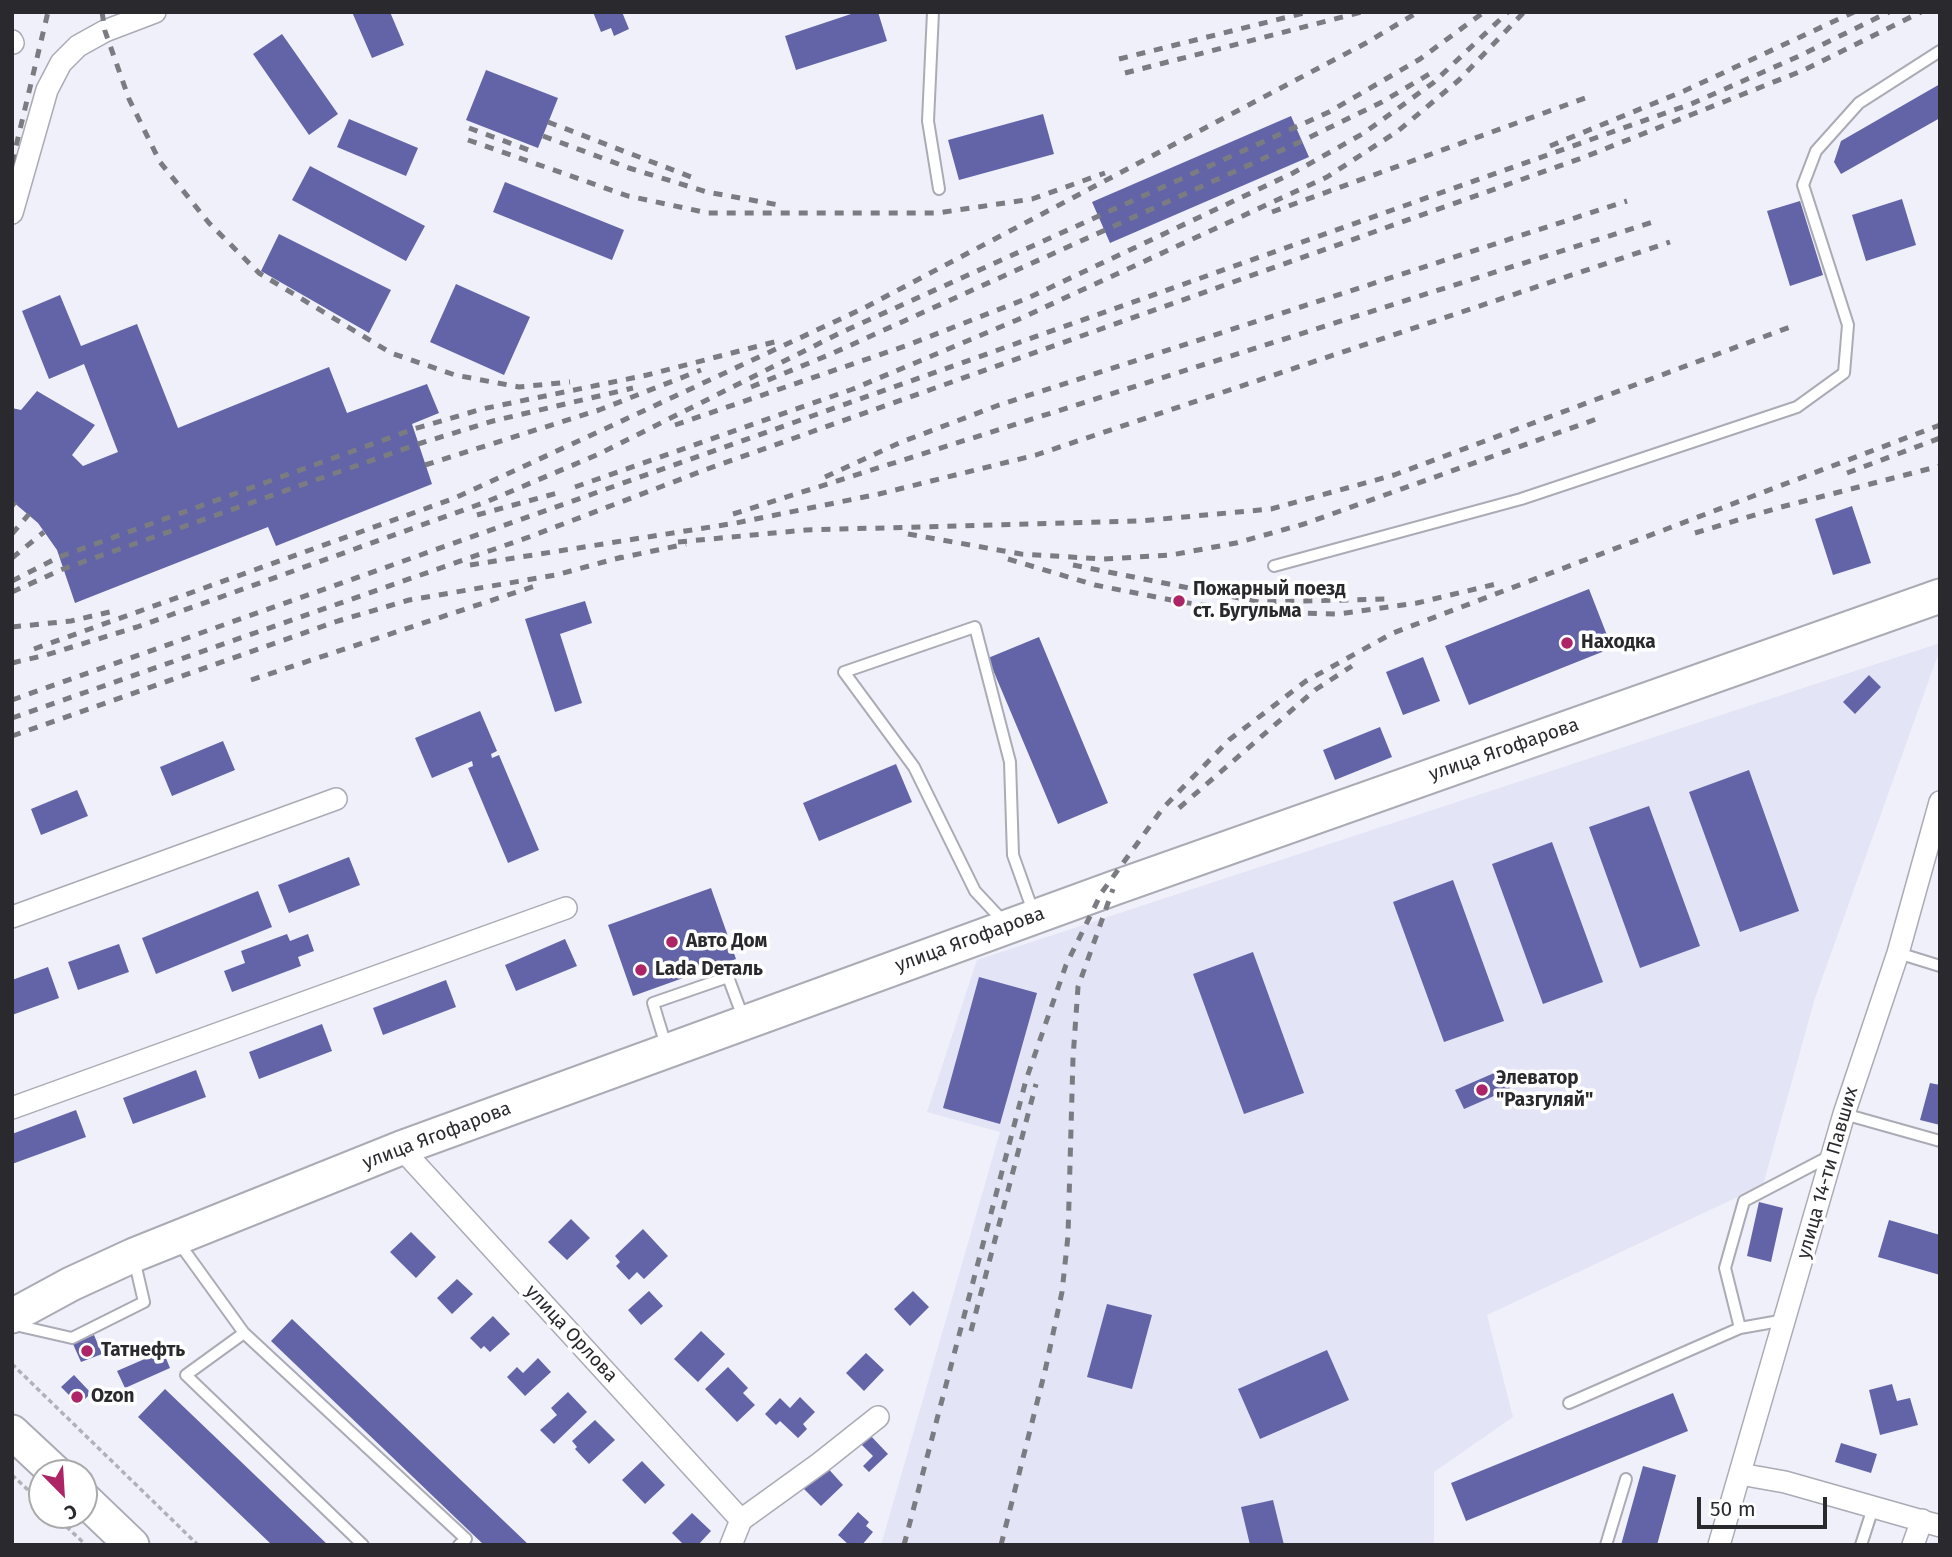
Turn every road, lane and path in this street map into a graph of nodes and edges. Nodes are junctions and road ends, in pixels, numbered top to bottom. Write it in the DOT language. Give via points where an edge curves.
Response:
graph roads {
  1 [pos="155,12"];
  2 [pos="933,12"];
  3 [pos="1940,51"];
  4 [pos="939,189"];
  5 [pos="12,213"];
  6 [pos="1274,566"];
  7 [pos="1940,596"];
  8 [pos="336,799"];
  9 [pos="1940,803"];
  10 [pos="566,908"];
  11 [pos="12,917"];
  12 [pos="1021,921"];
  13 [pos="1898,953"];
  14 [pos="1940,966"];
  15 [pos="745,1022"];
  16 [pos="668,1051"];
  17 [pos="12,1108"];
  18 [pos="1844,1114"];
  19 [pos="1940,1141"];
  20 [pos="401,1148"];
  21 [pos="1832,1155"];
  22 [pos="177,1239"];
  23 [pos="134,1255"];
  24 [pos="12,1316"];
  25 [pos="1785,1320"];
  26 [pos="12,1324"];
  27 [pos="1740,1328"];
  28 [pos="244,1333"];
  29 [pos="12,1364"];
  30 [pos="1569,1403"];
  31 [pos="878,1417"];
  32 [pos="12,1432"];
  33 [pos="41,1459"];
  34 [pos="1740,1474"];
  35 [pos="12,1475"];
  36 [pos="1626,1479"];
  37 [pos="28,1490"];
  38 [pos="1873,1508"];
  39 [pos="98,1512"];
  40 [pos="741,1520"];
  41 [pos="1931,1523"];
  42 [pos="69,1529"];
  43 [pos="86,1545"];
  44 [pos="132,1545"];
  45 [pos="198,1545"];
  46 [pos="363,1545"];
  47 [pos="459,1545"];
  48 [pos="731,1545"];
  49 [pos="1606,1545"];
  50 [pos="1719,1545"];
  51 [pos="1861,1545"];
  52 [pos="1913,1545"];
  1 -- 5 [label="street" via="105,31 78,46 61,63 47,90"];
  2 -- 4 [label="lane" via="928,121"];
  3 -- 6 [label="lane" via="1859,103 1816,151 1803,185 1848,325 1844,373 1797,407 1521,499"];
  7 -- 12 [label="main road, улица Ягофарова"];
  8 -- 11 [label="street"];
  9 -- 13 [label="street, улица 14-ти Павших"];
  10 -- 17 [label="street"];
  12 -- 12 [label="lane" via="975,891 914,767 844,672 975,626 1010,762"];
  12 -- 15 [label="main road, улица Ягофарова"];
  13 -- 14 [label="lane"];
  13 -- 18 [label="street, улица 14-ти Павших"];
  15 -- 16 [label="main road, улица Ягофарова"];
  15 -- 16 [label="lane" via="728,977 653,1003"];
  16 -- 20 [label="main road, улица Ягофарова"];
  18 -- 19 [label="lane"];
  18 -- 21 [label="street, улица 14-ти Павших"];
  20 -- 22 [label="main road, улица Ягофарова"];
  20 -- 40 [label="street, улица Орлова"];
  21 -- 25 [label="street, улица 14-ти Павших"];
  21 -- 27 [label="lane" via="1744,1201 1725,1268"];
  22 -- 23 [label="main road, улица Ягофарова"];
  22 -- 28 [label="lane"];
  23 -- 24 [label="main road, улица Ягофарова"];
  23 -- 26 [label="lane" via="145,1302 72,1338"];
  25 -- 27 [label="lane"];
  25 -- 34 [label="street, улица 14-ти Павших"];
  27 -- 30 [label="lane"];
  28 -- 46 [label="lane" via="186,1375"];
  28 -- 47 [label="lane" via="466,1539"];
  29 -- 45 [label="path"];
  31 -- 40 [label="street"];
  32 -- 33 [label="main road"];
  34 -- 38 [label="street"];
  34 -- 50 [label="street, улица 14-ти Павших"];
  35 -- 37 [label="path"];
  36 -- 49 [label="lane"];
  38 -- 41 [label="street"];
  38 -- 51 [label="lane"];
  39 -- 44 [label="main road"];
  40 -- 48 [label="street"];
  41 -- 52 [label="street"];
  42 -- 43 [label="path"];
}
